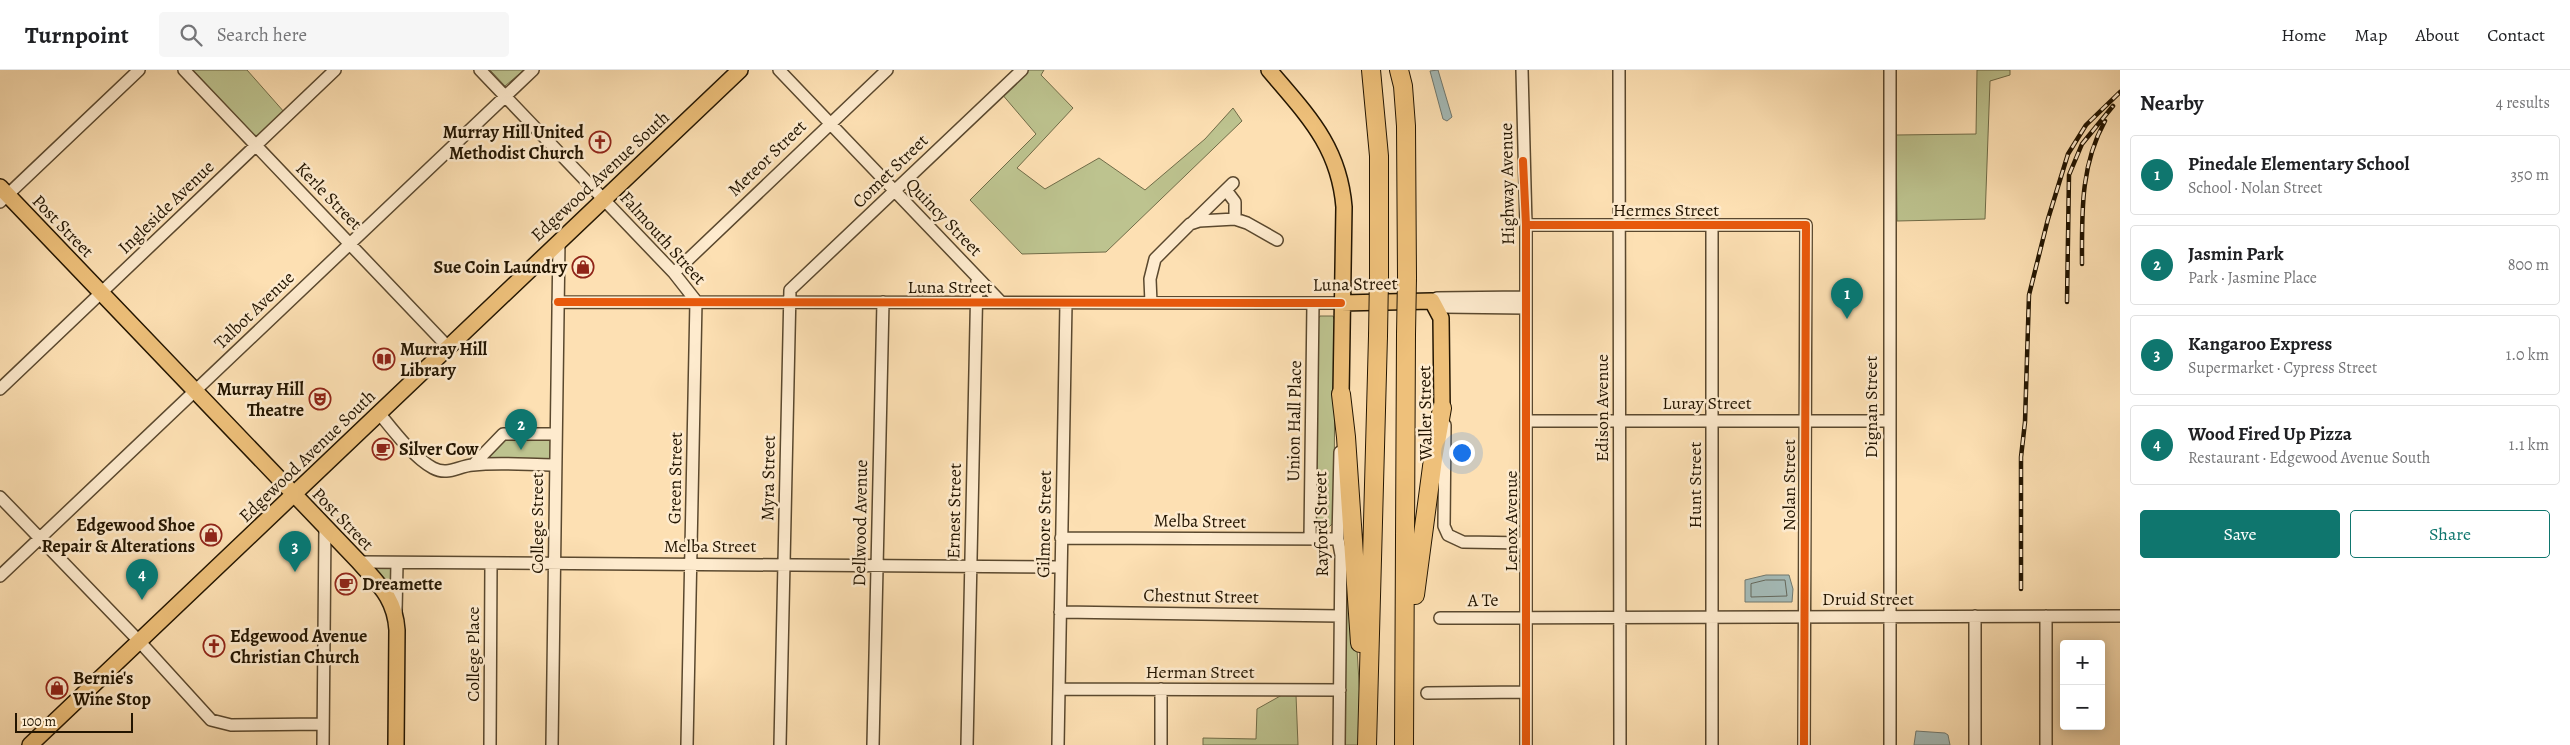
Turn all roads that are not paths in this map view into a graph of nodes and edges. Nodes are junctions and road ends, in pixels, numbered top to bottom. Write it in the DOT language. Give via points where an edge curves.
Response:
graph roads {
  1 [pos="139,70"];
  2 [pos="184,70"];
  3 [pos="335,70"];
  4 [pos="480,70"];
  5 [pos="533,70"];
  6 [pos="740,70"];
  7 [pos="778,70"];
  8 [pos="886,70"];
  9 [pos="1022,70"];
  10 [pos="1269,70"];
  11 [pos="1371,70"];
  12 [pos="1399,70"];
  13 [pos="1522,70"];
  14 [pos="1619,70"];
  15 [pos="1890,70"];
  16 [pos="504,96"];
  17 [pos="830,122"];
  18 [pos="255,145"];
  19 [pos="895,190"];
  20 [pos="3,195"];
  21 [pos="604,199"];
  22 [pos="1235,219"];
  23 [pos="1190,224"];
  24 [pos="1526,225"];
  25 [pos="1620,225"];
  26 [pos="1712,225"];
  27 [pos="1806,225"];
  28 [pos="1277,240"];
  29 [pos="559,241"];
  30 [pos="350,243"];
  31 [pos="674,273"];
  32 [pos="977,278"];
  33 [pos="101,293"];
  34 [pos="696,301"];
  35 [pos="789,301"];
  36 [pos="1432,301"];
  37 [pos="558,302"];
  38 [pos="883,302"];
  39 [pos="976,302"];
  40 [pos="1001,302"];
  41 [pos="1066,303"];
  42 [pos="1151,303"];
  43 [pos="1313,303"];
  44 [pos="1341,303"];
  45 [pos="1525,303"];
  46 [pos="448,347"];
  47 [pos="0,389"];
  48 [pos="195,391"];
  49 [pos="1341,394"];
  50 [pos="1442,408"];
  51 [pos="379,412"];
  52 [pos="1620,420"];
  53 [pos="1804,420"];
  54 [pos="1526,421"];
  55 [pos="1712,421"];
  56 [pos="1889,421"];
  57 [pos="555,434"];
  58 [pos="473,465"];
  59 [pos="555,465"];
  60 [pos="293,494"];
  61 [pos="0,497"];
  62 [pos="325,527"];
  63 [pos="1061,538"];
  64 [pos="39,539"];
  65 [pos="1310,539"];
  66 [pos="1338,539"];
  67 [pos="1526,543"];
  68 [pos="359,562"];
  69 [pos="397,563"];
  70 [pos="491,563"];
  71 [pos="554,563"];
  72 [pos="691,563"];
  73 [pos="783,564"];
  74 [pos="877,564"];
  75 [pos="970,565"];
  76 [pos="1061,566"];
  77 [pos="0,576"];
  78 [pos="1060,612"];
  79 [pos="396,616"];
  80 [pos="1340,616"];
  81 [pos="1975,616"];
  82 [pos="2046,616"];
  83 [pos="2120,616"];
  84 [pos="1526,617"];
  85 [pos="1620,617"];
  86 [pos="1712,617"];
  87 [pos="1804,617"];
  88 [pos="1889,617"];
  89 [pos="1440,618"];
  90 [pos="139,641"];
  91 [pos="1060,689"];
  92 [pos="1161,689"];
  93 [pos="1340,690"];
  94 [pos="1526,692"];
  95 [pos="1427,693"];
  96 [pos="1367,720"];
  97 [pos="323,724"];
  98 [pos="30,745"];
  99 [pos="323,745"];
  100 [pos="396,745"];
  101 [pos="490,745"];
  102 [pos="552,745"];
  103 [pos="687,745"];
  104 [pos="780,745"];
  105 [pos="873,745"];
  106 [pos="967,745"];
  107 [pos="1058,745"];
  108 [pos="1161,745"];
  109 [pos="1339,745"];
  110 [pos="1367,745"];
  111 [pos="1404,745"];
  112 [pos="1526,745"];
  113 [pos="1620,745"];
  114 [pos="1712,745"];
  115 [pos="1804,745"];
  116 [pos="1890,745"];
  117 [pos="1975,745"];
  118 [pos="2046,745"];
  1 -- 20 [label="street"];
  2 -- 18 [label="street, Kerle Street"];
  3 -- 18 [label="street, Ingleside Avenue"];
  4 -- 16 [label="street"];
  5 -- 16 [label="street, Talbot Avenue"];
  6 -- 21 [label="main road, Edgewood Avenue South"];
  7 -- 17 [label="street, Quincy Street"];
  8 -- 17 [label="street, Meteor Street"];
  9 -- 19 [label="street, Comet Street"];
  10 -- 44 [label="main road" via="1325,139 1336,163 1344,207"];
  11 -- 96 [label="highway, bridge" via="1379,156 1379,276"];
  12 -- 111 [label="highway, bridge" via="1406,126"];
  13 -- 24 [label="street, Highway Avenue"];
  14 -- 25 [label="street, Edison Avenue"];
  15 -- 56 [label="street, Dignan Street"];
  16 -- 21 [label="street"];
  16 -- 30 [label="street, Talbot Avenue"];
  17 -- 19 [label="street, Quincy Street"];
  17 -- 31 [label="street, Meteor Street"];
  18 -- 30 [label="street, Kerle Street"];
  18 -- 33 [label="street, Ingleside Avenue"];
  19 -- 32 [label="street, Quincy Street"];
  19 -- 35 [label="street, Comet Street" via="790,290"];
  20 -- 33 [label="main road, Post Street"];
  21 -- 29 [label="main road, Edgewood Avenue South"];
  21 -- 31 [label="street, Falmouth Street"];
  22 -- 23 [label="street"];
  22 -- 23 [label="street" via="1235,202 1230,187"];
  22 -- 28 [label="street"];
  23 -- 42 [label="street" via="1155,259 1150,279"];
  24 -- 25 [label="street, Hermes Street"];
  24 -- 45 [label="street, Highway Avenue"];
  25 -- 26 [label="street, Hermes Street"];
  25 -- 52 [label="street, Edison Avenue"];
  26 -- 27 [label="street, Hermes Street"];
  26 -- 55 [label="street, Hunt Street"];
  27 -- 53 [label="street, Nolan Street"];
  29 -- 37 [label="street, College Street"];
  29 -- 46 [label="main road, Edgewood Avenue South"];
  30 -- 46 [label="street, Kerle Street"];
  30 -- 48 [label="street, Talbot Avenue"];
  31 -- 34 [label="street, Falmouth Street"];
  32 -- 39 [label="street, Ernest Street"];
  32 -- 40 [label="street, Quincy Street"];
  33 -- 47 [label="street, Ingleside Avenue"];
  33 -- 48 [label="main road, Post Street"];
  34 -- 35 [label="street, Luna Street"];
  34 -- 37 [label="street, Luna Street"];
  34 -- 72 [label="street, Green Street"];
  35 -- 38 [label="street, Luna Street"];
  35 -- 73 [label="street, Myra Street"];
  36 -- 44 [label="main road, Luna Street"];
  36 -- 45 [label="street, Luna Street" via="1437,298"];
  36 -- 50 [label="main road, Waller Street" via="1441,318"];
  37 -- 57 [label="street, College Street"];
  38 -- 39 [label="street, Luna Street"];
  38 -- 74 [label="street, Dellwood Avenue"];
  39 -- 40 [label="street, Luna Street"];
  39 -- 75 [label="street, Ernest Street"];
  40 -- 41 [label="street, Luna Street"];
  41 -- 42 [label="street, Luna Street"];
  41 -- 63 [label="street, Gilmore Street"];
  42 -- 43 [label="street, Luna Street"];
  43 -- 44 [label="street, Luna Street"];
  43 -- 65 [label="street, Union Hall Place"];
  44 -- 49 [label="main road, Rayford Street"];
  45 -- 54 [label="street, Lenox Avenue"];
  46 -- 51 [label="main road, Edgewood Avenue South"];
  48 -- 60 [label="main road, Post Street"];
  48 -- 64 [label="street, Talbot Avenue"];
  49 -- 66 [label="street, Rayford Street"];
  49 -- 96 [label="highway"];
  50 -- 67 [label="street, Waller Street" via="1446,429 1444,526 1448,535 1463,542"];
  50 -- 111 [label="highway" via="1432,459 1412,620"];
  51 -- 58 [label="street" via="433,468 448,472"];
  51 -- 60 [label="main road, Edgewood Avenue South"];
  52 -- 54 [label="street, Luray Street"];
  52 -- 55 [label="street, Luray Street"];
  52 -- 85 [label="street, Edison Avenue"];
  53 -- 55 [label="street, Luray Street"];
  53 -- 56 [label="street, Luray Street"];
  53 -- 87 [label="street, Nolan Street"];
  54 -- 67 [label="street, Lenox Avenue"];
  55 -- 86 [label="street, Hunt Street"];
  56 -- 88 [label="street, Dignan Street"];
  57 -- 58 [label="street" via="503,434"];
  57 -- 59 [label="street, College Street"];
  58 -- 59 [label="street"];
  59 -- 71 [label="street, College Street"];
  60 -- 62 [label="main road, Post Street"];
  60 -- 90 [label="main road, Edgewood Avenue South"];
  61 -- 64 [label="street"];
  62 -- 68 [label="main road, Post Street"];
  62 -- 97 [label="street"];
  63 -- 65 [label="street, Melba Street"];
  63 -- 76 [label="street, Gilmore Street"];
  64 -- 77 [label="street, Talbot Avenue"];
  64 -- 90 [label="street"];
  65 -- 66 [label="street, Melba Street"];
  66 -- 80 [label="street, Rayford Street" via="1341,555"];
  67 -- 84 [label="street, Lenox Avenue"];
  68 -- 69 [label="street, Melba Street"];
  68 -- 79 [label="main road, Post Street" via="391,600"];
  69 -- 70 [label="street, Melba Street"];
  69 -- 79 [label="street"];
  70 -- 71 [label="street, Melba Street"];
  70 -- 101 [label="street, College Place"];
  71 -- 72 [label="street, Melba Street"];
  71 -- 102 [label="street, College Street"];
  72 -- 73 [label="street, Melba Street"];
  72 -- 103 [label="street, Green Street"];
  73 -- 74 [label="street, Melba Street"];
  73 -- 104 [label="street, Myra Street"];
  74 -- 75 [label="street, Melba Street"];
  74 -- 105 [label="street, Dellwood Avenue"];
  75 -- 76 [label="street, Melba Street"];
  75 -- 106 [label="street, Ernest Street"];
  76 -- 78 [label="street, Gilmore Street"];
  78 -- 80 [label="street, Chestnut Street"];
  78 -- 91 [label="street, Gilmore Street"];
  79 -- 100 [label="main road, Post Street"];
  80 -- 93 [label="street, Rayford Street"];
  81 -- 82 [label="street, Druid Street"];
  81 -- 88 [label="street, Druid Street"];
  81 -- 117 [label="street"];
  82 -- 83 [label="street, Druid Street"];
  82 -- 118 [label="street"];
  84 -- 85 [label="street, Druid Street"];
  84 -- 89 [label="street, A Te"];
  84 -- 94 [label="street, Lenox Avenue"];
  85 -- 86 [label="street, Druid Street"];
  85 -- 113 [label="street, Edison Avenue"];
  86 -- 87 [label="street, Druid Street"];
  86 -- 114 [label="street, Hunt Street"];
  87 -- 88 [label="street, Druid Street"];
  87 -- 115 [label="street, Nolan Street"];
  88 -- 116 [label="street, Dignan Street"];
  90 -- 97 [label="street" via="211,720 231,725"];
  90 -- 98 [label="main road, Edgewood Avenue South"];
  91 -- 92 [label="street, Herman Street"];
  91 -- 107 [label="street, Gilmore Street"];
  92 -- 93 [label="street, Herman Street"];
  92 -- 108 [label="street"];
  93 -- 109 [label="street, Rayford Street"];
  94 -- 95 [label="street"];
  94 -- 112 [label="street, Lenox Avenue"];
  96 -- 110 [label="highway"];
  97 -- 99 [label="street"];
}
